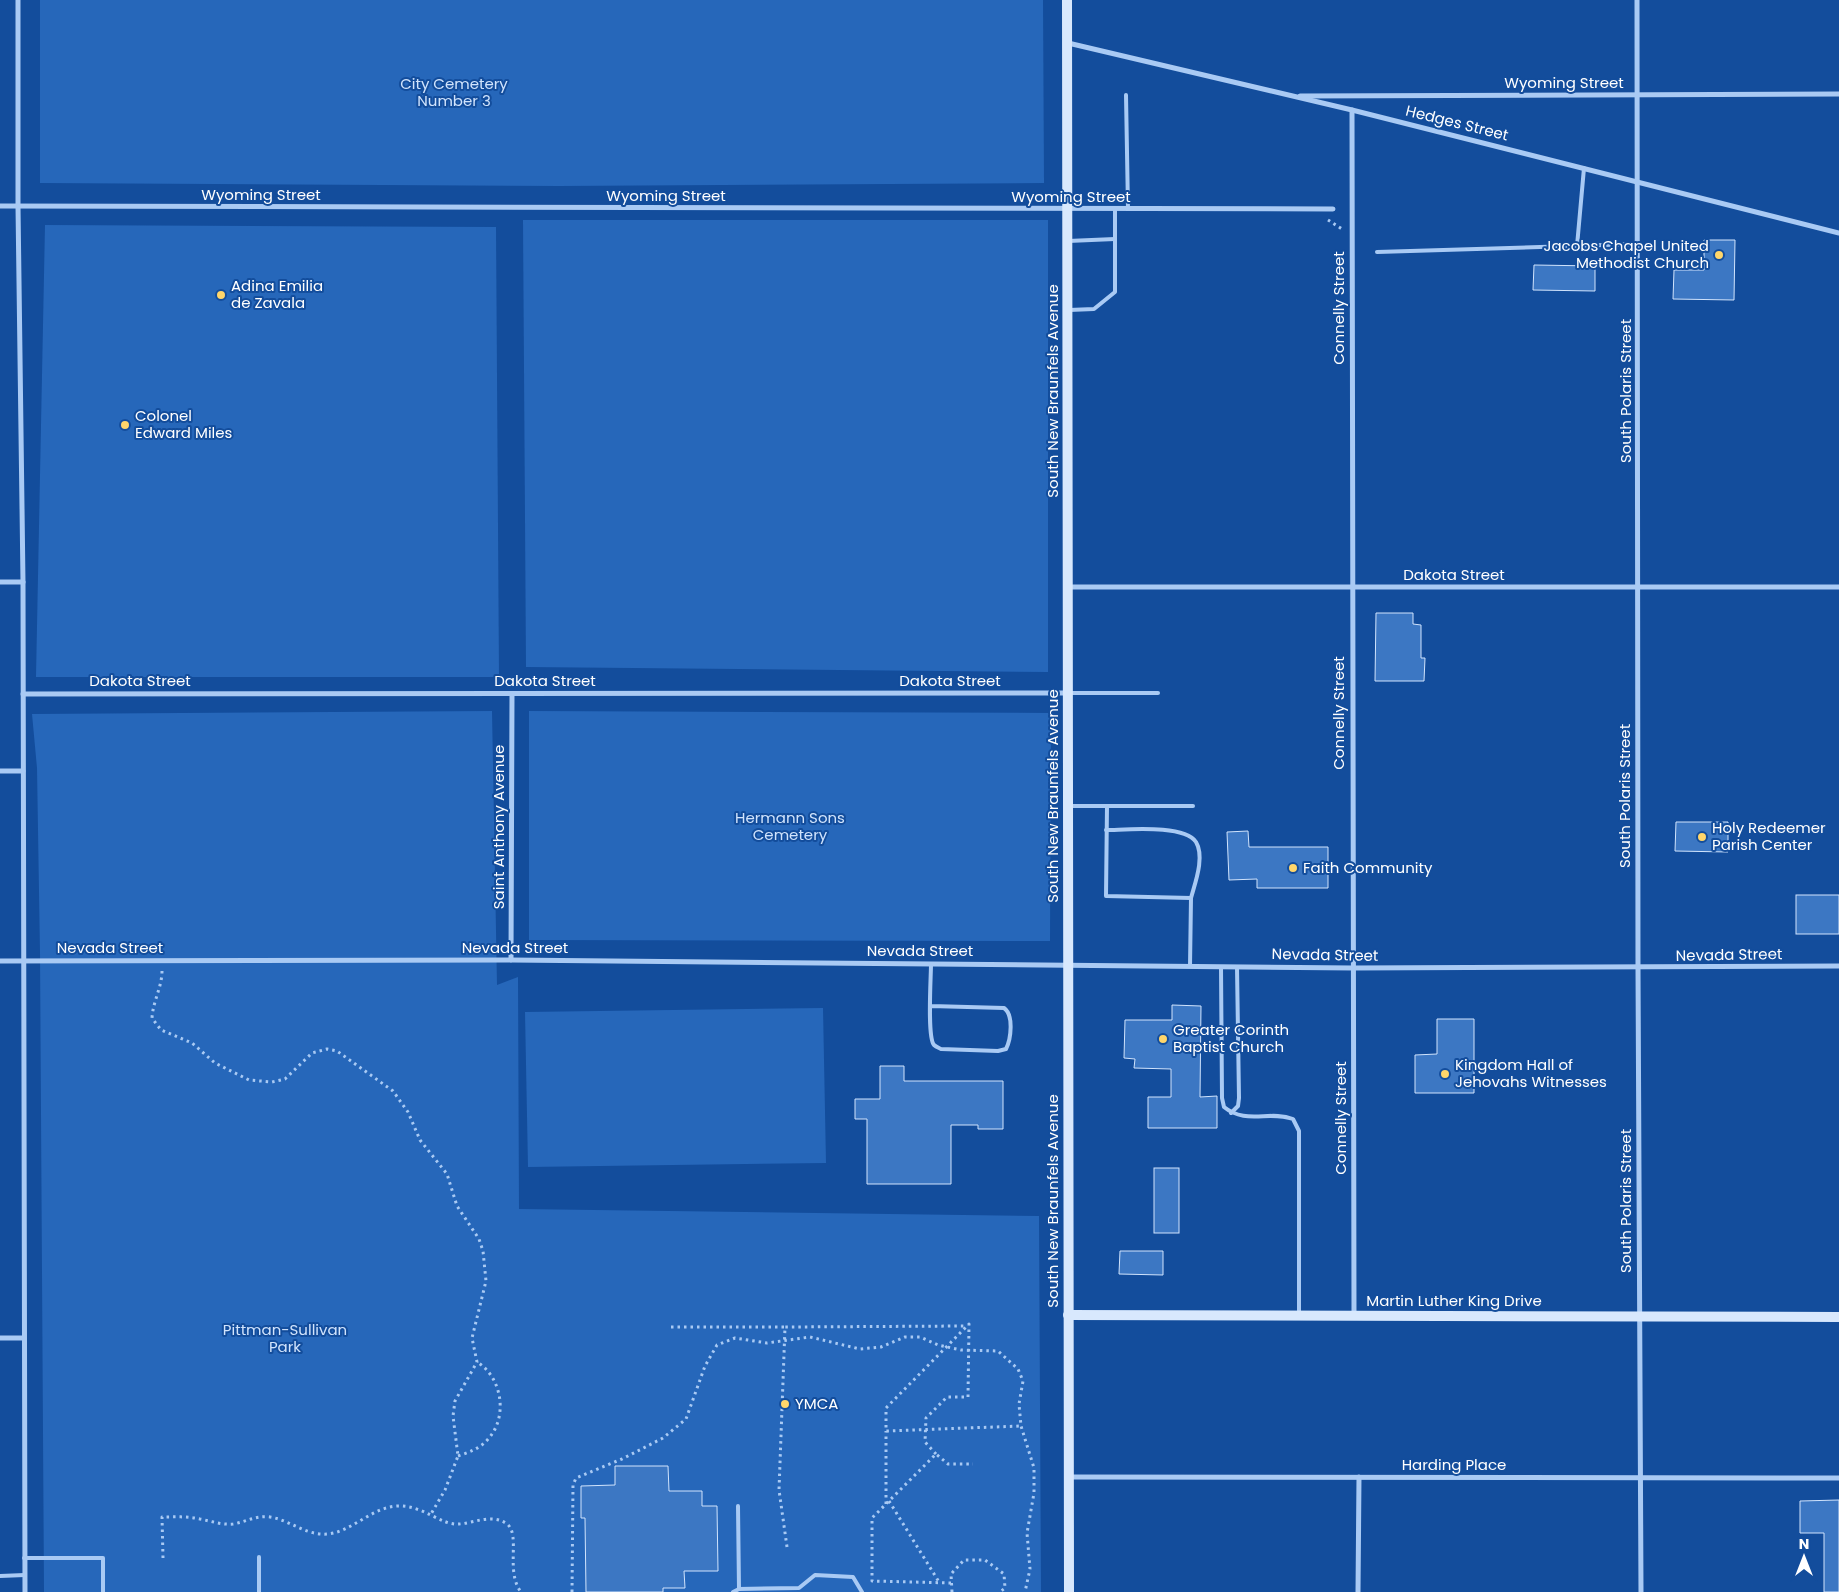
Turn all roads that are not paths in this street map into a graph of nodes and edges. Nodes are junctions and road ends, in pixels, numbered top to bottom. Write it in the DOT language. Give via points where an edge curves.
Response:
graph roads {
  1 [pos="18,0"];
  2 [pos="1067,0"];
  3 [pos="1637,0"];
  4 [pos="1068,43"];
  5 [pos="1839,94"];
  6 [pos="1126,95"];
  7 [pos="1638,95"];
  8 [pos="1290,96"];
  9 [pos="1352,110"];
  10 [pos="1584,168"];
  11 [pos="1638,181"];
  12 [pos="0,206"];
  13 [pos="18,206"];
  14 [pos="1068,209"];
  15 [pos="1115,209"];
  16 [pos="1128,209"];
  17 [pos="1333,209"];
  18 [pos="1839,233"];
  19 [pos="1115,239"];
  20 [pos="1068,241"];
  21 [pos="1636,244"];
  22 [pos="1577,246"];
  23 [pos="1377,252"];
  24 [pos="1068,310"];
  25 [pos="0,582"];
  26 [pos="23,582"];
  27 [pos="1068,587"];
  28 [pos="1351,587"];
  29 [pos="1839,587"];
  30 [pos="1638,588"];
  31 [pos="1068,693"];
  32 [pos="1158,693"];
  33 [pos="22,694"];
  34 [pos="512,694"];
  35 [pos="0,771"];
  36 [pos="22,771"];
  37 [pos="1068,806"];
  38 [pos="1107,806"];
  39 [pos="1193,806"];
  40 [pos="1106,830"];
  41 [pos="1191,898"];
  42 [pos="511,960"];
  43 [pos="0,961"];
  44 [pos="24,961"];
  45 [pos="931,964"];
  46 [pos="1067,965"];
  47 [pos="1190,966"];
  48 [pos="1839,966"];
  49 [pos="1221,967"];
  50 [pos="1237,967"];
  51 [pos="1353,968"];
  52 [pos="1638,968"];
  53 [pos="931,1006"];
  54 [pos="1231,1113"];
  55 [pos="1068,1315"];
  56 [pos="1299,1316"];
  57 [pos="1354,1316"];
  58 [pos="1639,1317"];
  59 [pos="1839,1317"];
  60 [pos="0,1338"];
  61 [pos="24,1338"];
  62 [pos="1068,1477"];
  63 [pos="1359,1477"];
  64 [pos="1641,1477"];
  65 [pos="1839,1478"];
  66 [pos="738,1506"];
  67 [pos="259,1557"];
  68 [pos="24,1558"];
  69 [pos="24,1575"];
  70 [pos="0,1576"];
  71 [pos="739,1589"];
  72 [pos="25,1592"];
  73 [pos="103,1592"];
  74 [pos="259,1592"];
  75 [pos="733,1592"];
  76 [pos="862,1592"];
  77 [pos="1069,1592"];
  78 [pos="1358,1592"];
  79 [pos="1641,1592"];
  1 -- 13 [label="street"];
  2 -- 4 [label="main road, South New Braunfels Avenue"];
  3 -- 7 [label="street, South Polaris Street"];
  4 -- 8 [label="street, Hedges Street"];
  4 -- 14 [label="main road, South New Braunfels Avenue"];
  5 -- 7 [label="street, Wyoming Street"];
  6 -- 16 [label="lane"];
  7 -- 8 [label="street, Wyoming Street"];
  7 -- 11 [label="street, South Polaris Street"];
  8 -- 9 [label="street, Hedges Street"];
  9 -- 10 [label="street, Hedges Street"];
  9 -- 28 [label="street, Connelly Street"];
  10 -- 11 [label="street, Hedges Street"];
  10 -- 22 [label="lane"];
  11 -- 18 [label="street, Hedges Street"];
  11 -- 21 [label="street, South Polaris Street"];
  12 -- 13 [label="street, Wyoming Street"];
  13 -- 14 [label="street, Wyoming Street"];
  13 -- 26 [label="street"];
  14 -- 15 [label="street, Wyoming Street"];
  14 -- 20 [label="main road, South New Braunfels Avenue"];
  15 -- 16 [label="street, Wyoming Street"];
  15 -- 19 [label="lane"];
  16 -- 17 [label="street, Wyoming Street"];
  19 -- 20 [label="lane"];
  19 -- 24 [label="lane" via="1115,292 1094,309"];
  20 -- 24 [label="main road, South New Braunfels Avenue"];
  21 -- 22 [label="lane"];
  21 -- 30 [label="street, South Polaris Street"];
  22 -- 23 [label="lane"];
  24 -- 27 [label="main road, South New Braunfels Avenue"];
  25 -- 26 [label="street"];
  26 -- 33 [label="street"];
  27 -- 28 [label="street, Dakota Street"];
  27 -- 31 [label="main road, South New Braunfels Avenue"];
  28 -- 30 [label="street, Dakota Street"];
  28 -- 51 [label="street, Connelly Street"];
  29 -- 30 [label="street, Dakota Street"];
  30 -- 52 [label="street, South Polaris Street"];
  31 -- 32 [label="lane"];
  31 -- 34 [label="street, Dakota Street"];
  31 -- 37 [label="main road, South New Braunfels Avenue"];
  33 -- 34 [label="street, Dakota Street"];
  33 -- 36 [label="street"];
  34 -- 42 [label="street, Saint Anthony Avenue"];
  35 -- 36 [label="street"];
  36 -- 44 [label="street"];
  37 -- 38 [label="lane"];
  37 -- 46 [label="main road, South New Braunfels Avenue"];
  38 -- 39 [label="lane"];
  38 -- 40 [label="lane"];
  40 -- 41 [label="lane" via="1186,834 1196,842 1198,868"];
  40 -- 41 [label="lane" via="1106,896"];
  41 -- 47 [label="lane"];
  42 -- 44 [label="street, Nevada Street"];
  42 -- 45 [label="street, Nevada Street"];
  43 -- 44 [label="street, Nevada Street"];
  44 -- 61 [label="street"];
  45 -- 46 [label="street, Nevada Street"];
  45 -- 53 [label="lane"];
  46 -- 47 [label="street, Nevada Street"];
  46 -- 55 [label="main road, South New Braunfels Avenue"];
  47 -- 49 [label="street, Nevada Street"];
  48 -- 52 [label="street, Nevada Street"];
  49 -- 50 [label="street, Nevada Street"];
  49 -- 54 [label="lane" via="1222,1098 1224,1107"];
  50 -- 51 [label="street, Nevada Street"];
  50 -- 54 [label="lane" via="1239,1098 1238,1106"];
  51 -- 52 [label="street, Nevada Street"];
  51 -- 57 [label="street, Connelly Street"];
  52 -- 58 [label="street, South Polaris Street"];
  53 -- 53 [label="lane" via="931,1036 934,1045 941,1049 998,1051 1006,1049 1010,1042 1010,1015 1004,1008"];
  54 -- 56 [label="lane" via="1238,1116 1284,1116 1296,1123 1299,1131"];
  55 -- 56 [label="main road, Martin Luther King Drive"];
  55 -- 62 [label="main road, South New Braunfels Avenue"];
  56 -- 57 [label="main road, Martin Luther King Drive"];
  57 -- 58 [label="main road, Martin Luther King Drive"];
  58 -- 59 [label="main road, Martin Luther King Drive"];
  58 -- 64 [label="street, South Polaris Street"];
  60 -- 61 [label="street"];
  61 -- 68 [label="street"];
  62 -- 63 [label="street, Harding Place"];
  62 -- 77 [label="main road, South New Braunfels Avenue"];
  63 -- 64 [label="street, Harding Place"];
  63 -- 78 [label="street"];
  64 -- 65 [label="street, Harding Place"];
  64 -- 79 [label="street, South Polaris Street"];
  66 -- 71 [label="lane"];
  67 -- 74 [label="lane"];
  68 -- 69 [label="street"];
  68 -- 73 [label="lane" via="103,1558"];
  69 -- 70 [label="lane"];
  69 -- 72 [label="street"];
  71 -- 75 [label="lane"];
  71 -- 76 [label="lane" via="799,1588 814,1575 853,1577"];
}
